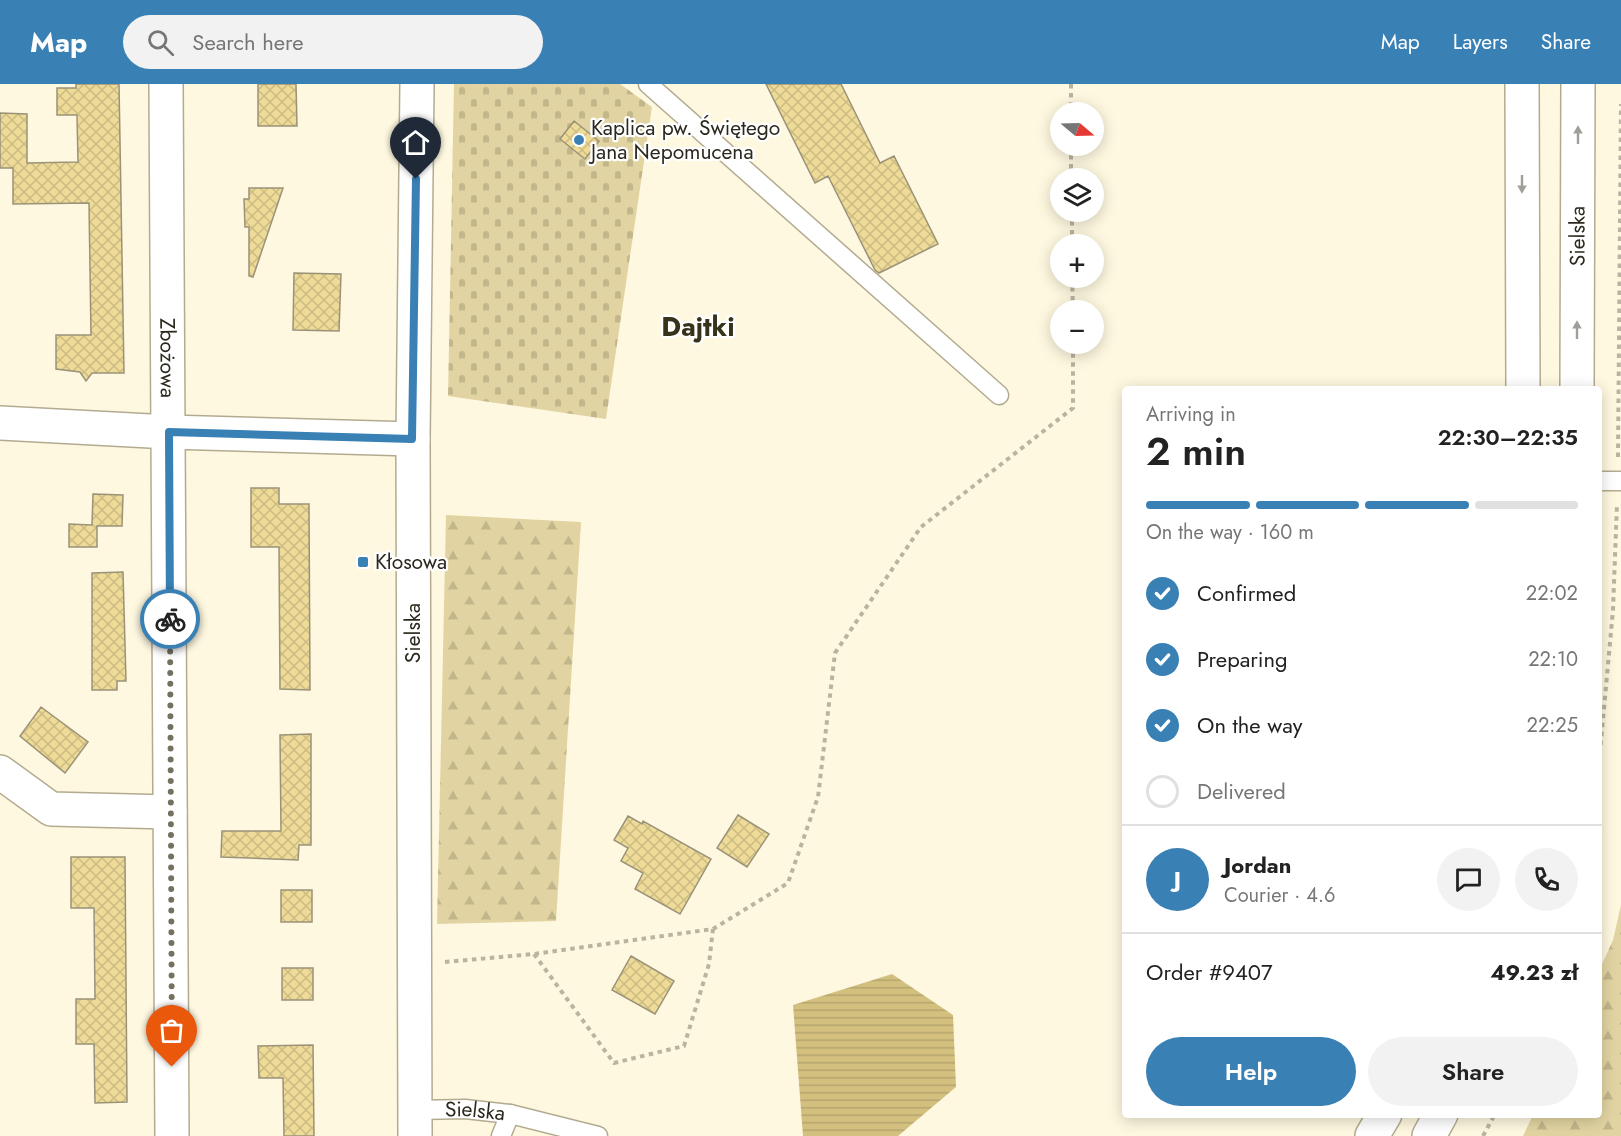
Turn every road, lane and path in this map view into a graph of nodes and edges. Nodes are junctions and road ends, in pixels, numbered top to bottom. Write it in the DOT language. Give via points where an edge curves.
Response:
graph roads {
  1 [pos="166,84"];
  2 [pos="417,84"];
  3 [pos="648,84"];
  4 [pos="1071,84"];
  5 [pos="1522,84"];
  6 [pos="1578,84"];
  7 [pos="1071,102"];
  8 [pos="1621,104"];
  9 [pos="1073,354"];
  10 [pos="1523,386"];
  11 [pos="1577,386"];
  12 [pos="999,395"];
  13 [pos="0,423"];
  14 [pos="169,432"];
  15 [pos="412,439"];
  16 [pos="1602,481"];
  17 [pos="1619,481"];
  18 [pos="1602,730"];
  19 [pos="0,772"];
  20 [pos="170,812"];
  21 [pos="713,929"];
  22 [pos="534,954"];
  23 [pos="414,964"];
  24 [pos="510,1114"];
  25 [pos="1383,1118"];
  26 [pos="1439,1118"];
  27 [pos="1493,1118"];
  28 [pos="415,1123"];
  29 [pos="172,1136"];
  30 [pos="501,1136"];
  31 [pos="598,1136"];
  32 [pos="1372,1136"];
  33 [pos="1429,1136"];
  34 [pos="1483,1136"];
  1 -- 14 [label="street, Zbożowa"];
  2 -- 15 [label="street, Sielska"];
  3 -- 12 [label="lane"];
  4 -- 7 [label="path"];
  5 -- 10 [label="street, one-way"];
  11 -- 6 [label="street, Sielska, one-way"];
  8 -- 17 [label="path"];
  9 -- 21 [label="path" via="1073,408 921,527 835,653 818,797 788,883"];
  13 -- 14 [label="street"];
  14 -- 15 [label="street"];
  14 -- 20 [label="street, Zbożowa"];
  15 -- 23 [label="street, Sielska"];
  16 -- 17 [label="lane"];
  17 -- 18 [label="path"];
  19 -- 20 [label="street" via="51,809"];
  20 -- 29 [label="street, Zbożowa"];
  21 -- 22 [label="path"];
  21 -- 22 [label="path" via="709,964 684,1046 614,1063"];
  22 -- 23 [label="path"];
  23 -- 28 [label="street, Sielska"];
  24 -- 28 [label="lane, Sielska" via="465,1108"];
  24 -- 30 [label="lane, Sielska"];
  24 -- 31 [label="lane"];
  25 -- 32 [label="street"];
  26 -- 33 [label="street"];
  27 -- 34 [label="path"];
}
